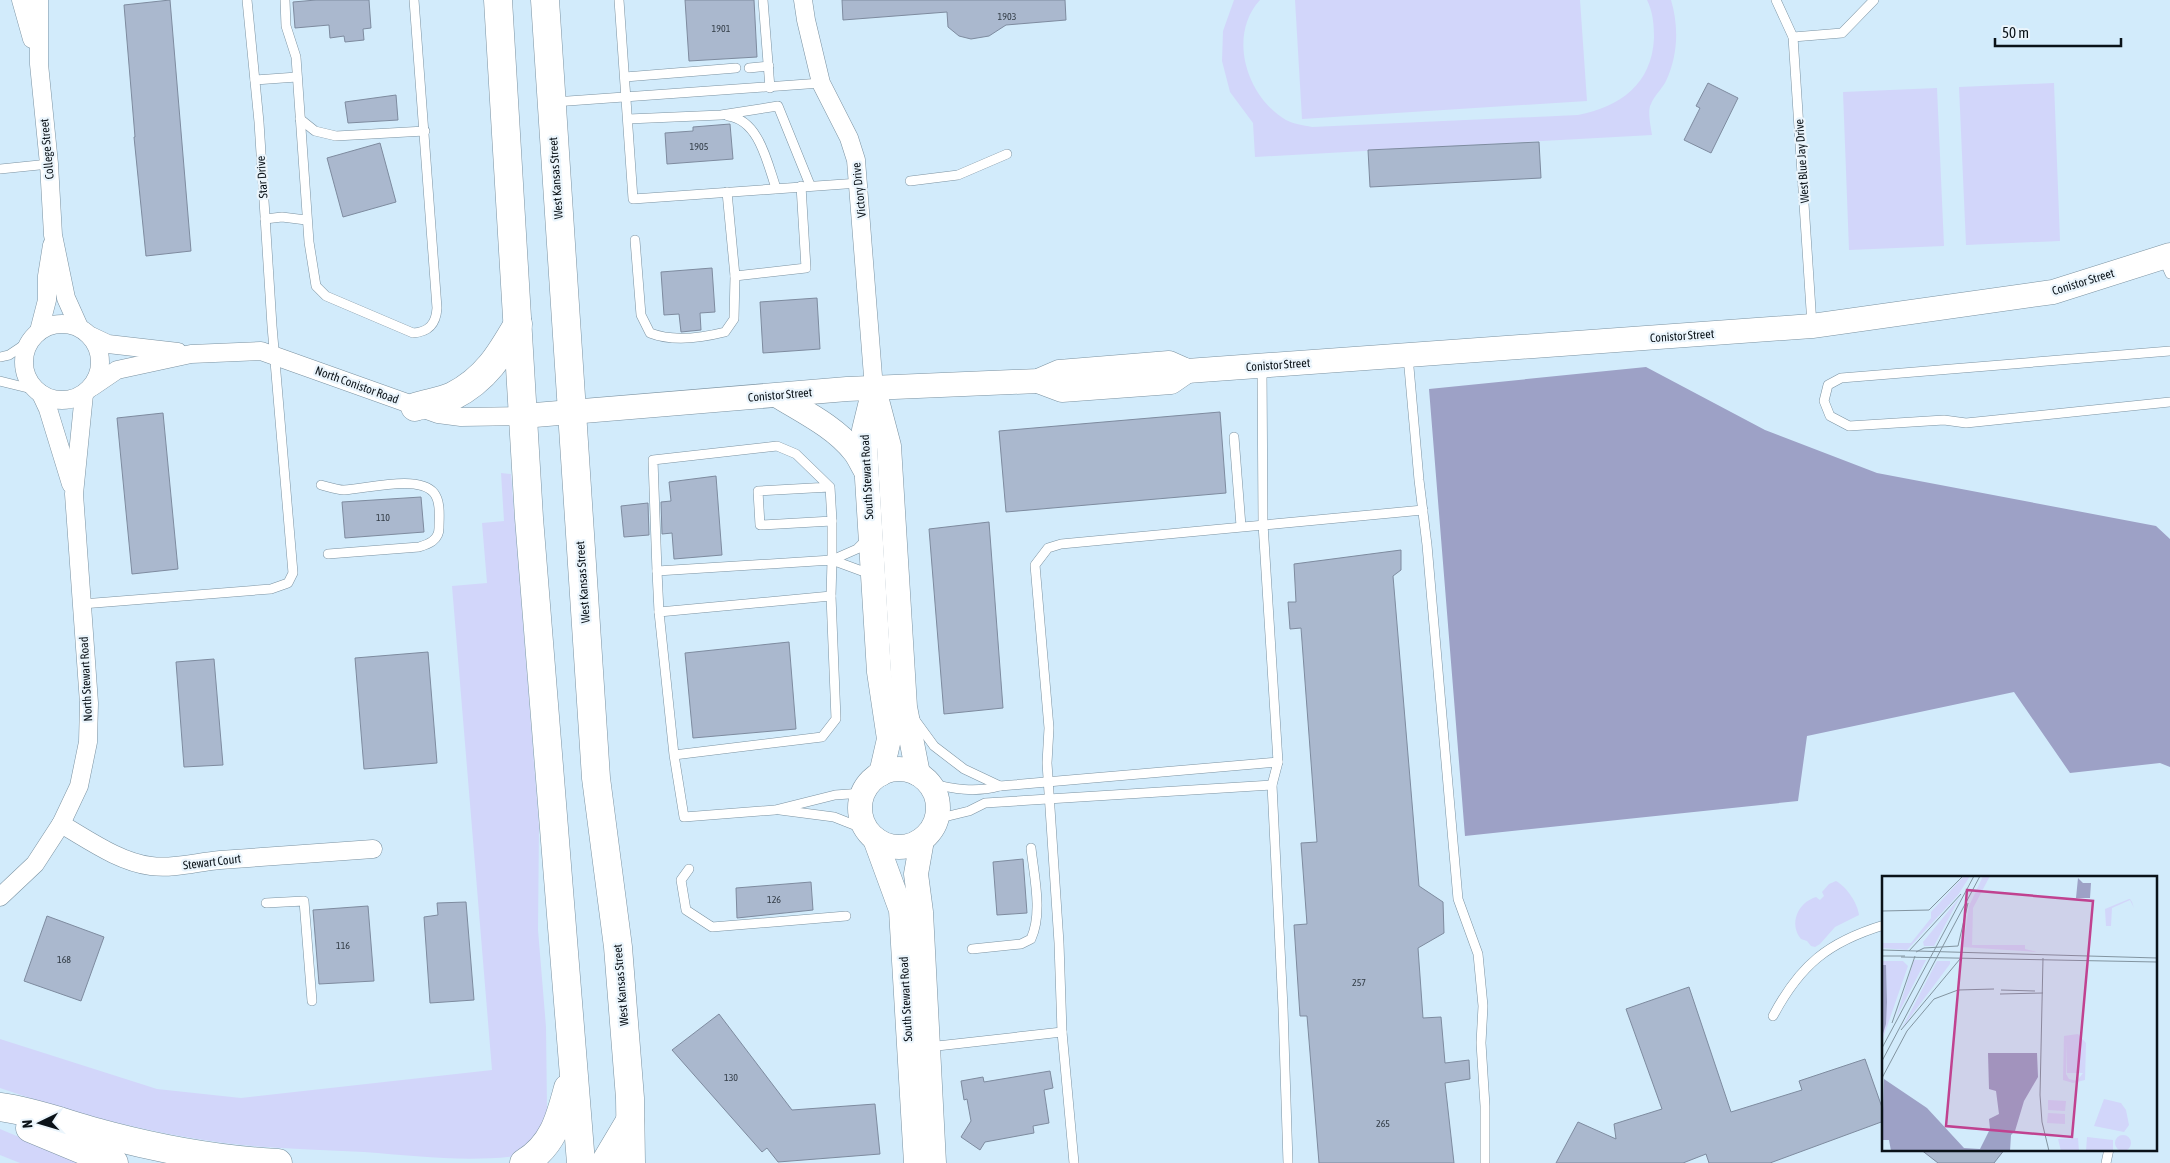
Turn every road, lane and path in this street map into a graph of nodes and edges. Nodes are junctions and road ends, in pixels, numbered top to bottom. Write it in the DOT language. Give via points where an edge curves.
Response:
graph roads {
  1 [pos="21,0"];
  2 [pos="39,0"];
  3 [pos="247,0"];
  4 [pos="285,0"];
  5 [pos="414,0"];
  6 [pos="498,0"];
  7 [pos="545,0"];
  8 [pos="619,0"];
  9 [pos="763,0"];
  10 [pos="804,0"];
  11 [pos="1776,0"];
  12 [pos="1874,0"];
  13 [pos="1793,37"];
  14 [pos="38,64"];
  15 [pos="769,66"];
  16 [pos="736,68"];
  17 [pos="750,68"];
  18 [pos="297,77"];
  19 [pos="625,77"];
  20 [pos="255,80"];
  21 [pos="821,83"];
  22 [pos="770,88"];
  23 [pos="627,98"];
  24 [pos="552,102"];
  25 [pos="721,115"];
  26 [pos="300,119"];
  27 [pos="628,120"];
  28 [pos="425,131"];
  29 [pos="1007,154"];
  30 [pos="49,164"];
  31 [pos="0,169"];
  32 [pos="910,181"];
  33 [pos="859,183"];
  34 [pos="805,186"];
  35 [pos="776,188"];
  36 [pos="727,192"];
  37 [pos="265,219"];
  38 [pos="306,220"];
  39 [pos="53,235"];
  40 [pos="635,240"];
  41 [pos="2168,262"];
  42 [pos="735,276"];
  43 [pos="518,324"];
  44 [pos="1812,326"];
  45 [pos="85,332"];
  46 [pos="35,336"];
  47 [pos="2170,351"];
  48 [pos="191,354"];
  49 [pos="274,354"];
  50 [pos="0,356"];
  51 [pos="1408,356"];
  52 [pos="1262,366"];
  53 [pos="0,381"];
  54 [pos="874,389"];
  55 [pos="88,390"];
  56 [pos="38,392"];
  57 [pos="778,396"];
  58 [pos="2170,402"];
  59 [pos="415,407"];
  60 [pos="570,411"];
  61 [pos="523,416"];
  62 [pos="1234,437"];
  63 [pos="867,473"];
  64 [pos="322,485"];
  65 [pos="830,487"];
  66 [pos="74,494"];
  67 [pos="1423,510"];
  68 [pos="832,521"];
  69 [pos="1263,524"];
  70 [pos="1241,526"];
  71 [pos="870,536"];
  72 [pos="328,554"];
  73 [pos="832,560"];
  74 [pos="657,571"];
  75 [pos="874,576"];
  76 [pos="831,596"];
  77 [pos="82,604"];
  78 [pos="658,612"];
  79 [pos="905,707"];
  80 [pos="674,755"];
  81 [pos="1278,762"];
  82 [pos="881,774"];
  83 [pos="924,779"];
  84 [pos="1048,782"];
  85 [pos="1000,786"];
  86 [pos="1272,786"];
  87 [pos="863,793"];
  88 [pos="1050,799"];
  89 [pos="775,810"];
  90 [pos="936,820"];
  91 [pos="61,824"];
  92 [pos="871,834"];
  93 [pos="922,840"];
  94 [pos="1031,848"];
  95 [pos="373,849"];
  96 [pos="689,869"];
  97 [pos="0,897"];
  98 [pos="266,903"];
  99 [pos="846,916"];
  100 [pos="1882,926"];
  101 [pos="972,949"];
  102 [pos="312,1001"];
  103 [pos="1774,1016"];
  104 [pos="1062,1032"];
  105 [pos="918,1047"];
  106 [pos="574,1067"];
  107 [pos="0,1107"];
  108 [pos="0,1115"];
  109 [pos="630,1121"];
  110 [pos="2109,1150"];
  111 [pos="114,1163"];
  112 [pos="278,1163"];
  113 [pos="524,1163"];
  114 [pos="581,1163"];
  115 [pos="605,1163"];
  116 [pos="631,1163"];
  117 [pos="916,1163"];
  118 [pos="934,1163"];
  119 [pos="1074,1163"];
  120 [pos="1288,1163"];
  121 [pos="1485,1163"];
  122 [pos="2106,1163"];
  1 -- 14 [label="street, College Street"];
  2 -- 14 [label="street, College Street"];
  3 -- 20 [label="lane, Star Drive"];
  4 -- 18 [label="lane" via="286,26 296,57"];
  5 -- 28 [label="lane"];
  6 -- 43 [label="highway"];
  7 -- 24 [label="highway, West Kansas Street"];
  8 -- 19 [label="lane"];
  9 -- 15 [label="lane"];
  10 -- 21 [label="street, Victory Drive" via="807,28"];
  11 -- 13 [label="lane, West Blue Jay Drive"];
  12 -- 13 [label="lane" via="1842,33"];
  13 -- 44 [label="lane, West Blue Jay Drive"];
  14 -- 30 [label="street, College Street"];
  15 -- 17 [label="lane"];
  15 -- 22 [label="lane"];
  16 -- 19 [label="lane"];
  18 -- 20 [label="lane"];
  18 -- 26 [label="lane"];
  19 -- 23 [label="lane"];
  20 -- 37 [label="lane, Star Drive"];
  21 -- 22 [label="lane"];
  21 -- 33 [label="street, Victory Drive" via="850,138"];
  22 -- 23 [label="lane"];
  23 -- 24 [label="lane"];
  23 -- 27 [label="lane"];
  24 -- 60 [label="highway, West Kansas Street"];
  25 -- 27 [label="lane"];
  25 -- 34 [label="lane" via="778,106"];
  25 -- 35 [label="lane" via="746,122 754,133"];
  26 -- 28 [label="lane" via="316,131 336,136"];
  26 -- 38 [label="lane"];
  27 -- 36 [label="lane" via="632,199"];
  28 -- 38 [label="lane" via="437,308 437,318 427,330 413,333 320,291 316,286"];
  29 -- 32 [label="lane" via="958,175"];
  30 -- 31 [label="lane"];
  30 -- 39 [label="street, College Street"];
  33 -- 34 [label="lane"];
  33 -- 54 [label="street, Victory Drive"];
  34 -- 35 [label="lane"];
  34 -- 42 [label="lane" via="806,268"];
  35 -- 36 [label="lane"];
  36 -- 42 [label="lane"];
  37 -- 38 [label="lane"];
  37 -- 49 [label="lane, Star Drive"];
  39 -- 45 [label="street, College Street" via="66,298"];
  39 -- 46 [label="street, College Street" via="46,300"];
  40 -- 42 [label="lane" via="641,314 650,333 664,338 711,336 725,332 734,319"];
  41 -- 44 [label="main road, Conistor Street" via="2053,292"];
  43 -- 59 [label="highway" via="499,357 476,382 452,397"];
  43 -- 61 [label="highway"];
  44 -- 51 [label="main road, Conistor Street"];
  45 -- 46 [label="street" via="59,324"];
  45 -- 48 [label="street, North Conistor Road" via="108,344"];
  45 -- 55 [label="street" via="97,345 100,356 98,377"];
  46 -- 50 [label="lane" via="9,355"];
  46 -- 56 [label="street" via="25,353 24,366 28,379"];
  47 -- 58 [label="lane" via="1841,378 1828,386 1824,401 1830,416 1849,426 1944,420 1966,423"];
  48 -- 49 [label="street, North Conistor Road" via="238,350"];
  48 -- 55 [label="street, North Conistor Road" via="117,370"];
  49 -- 59 [label="street, North Conistor Road"];
  49 -- 77 [label="lane, Star Drive" via="293,573 288,582 271,589"];
  51 -- 52 [label="main road, Conistor Street"];
  51 -- 67 [label="lane"];
  52 -- 54 [label="main road, Conistor Street" via="1187,371 1171,382 1062,390 1038,381"];
  52 -- 69 [label="lane"];
  53 -- 56 [label="lane"];
  54 -- 57 [label="main road, Conistor Street"];
  54 -- 63 [label="main road, South Stewart Road" via="864,430"];
  54 -- 79 [label="main road, South Stewart Road" via="888,446"];
  55 -- 56 [label="street" via="74,399 62,401"];
  55 -- 66 [label="street, North Stewart Road"];
  56 -- 66 [label="street, North Stewart Road" via="48,409"];
  57 -- 60 [label="main road, Conistor Street"];
  57 -- 63 [label="main road" via="840,437 854,451"];
  59 -- 61 [label="street, North Conistor Road" via="461,417"];
  60 -- 61 [label="main road, Conistor Street"];
  60 -- 109 [label="highway, West Kansas Street" via="596,778 618,947"];
  61 -- 106 [label="highway" via="542,704"];
  62 -- 70 [label="lane"];
  63 -- 71 [label="main road, South Stewart Road"];
  64 -- 72 [label="lane" via="342,490 422,484 435,494 439,509 439,532 432,542 418,547"];
  65 -- 68 [label="lane"];
  65 -- 68 [label="lane" via="758,491 760,524"];
  65 -- 74 [label="lane" via="796,454 777,446 653,460"];
  66 -- 77 [label="street, North Stewart Road"];
  67 -- 69 [label="lane"];
  67 -- 121 [label="lane" via="1458,899 1478,954 1484,1006 1481,1044"];
  68 -- 73 [label="lane"];
  69 -- 70 [label="lane"];
  69 -- 81 [label="lane"];
  70 -- 84 [label="lane" via="1061,544 1048,548 1040,556 1035,565 1049,728"];
  71 -- 73 [label="lane" via="857,549"];
  71 -- 75 [label="main road, South Stewart Road"];
  73 -- 74 [label="lane"];
  73 -- 75 [label="lane"];
  73 -- 76 [label="lane"];
  74 -- 78 [label="lane"];
  75 -- 82 [label="main road, South Stewart Road" via="879,672 889,739"];
  76 -- 78 [label="lane"];
  76 -- 80 [label="lane" via="836,719 822,737"];
  77 -- 91 [label="street, North Stewart Road" via="89,703 88,742 79,786"];
  78 -- 80 [label="lane"];
  79 -- 83 [label="main road, South Stewart Road"];
  79 -- 85 [label="lane" via="934,746 964,768"];
  80 -- 89 [label="lane" via="684,817"];
  81 -- 84 [label="lane"];
  81 -- 86 [label="lane"];
  82 -- 83 [label="main road" via="900,770"];
  82 -- 87 [label="main road"];
  83 -- 85 [label="lane" via="955,789 983,791"];
  83 -- 90 [label="main road" via="935,794"];
  84 -- 85 [label="lane"];
  84 -- 88 [label="lane"];
  86 -- 88 [label="lane"];
  86 -- 120 [label="lane"];
  87 -- 89 [label="lane" via="835,795"];
  87 -- 92 [label="main road" via="862,818"];
  88 -- 90 [label="lane" via="986,803"];
  88 -- 104 [label="lane"];
  89 -- 92 [label="lane" via="834,817"];
  90 -- 93 [label="main road"];
  91 -- 95 [label="street, Stewart Court" via="101,847 151,866"];
  91 -- 97 [label="street, North Stewart Road" via="35,864"];
  92 -- 93 [label="main road" via="886,845 899,848"];
  92 -- 105 [label="main road, South Stewart Road" via="901,910"];
  93 -- 105 [label="main road, South Stewart Road" via="916,874 921,912"];
  94 -- 101 [label="lane" via="1037,909 1036,929 1031,939 1021,944"];
  96 -- 99 [label="lane" via="681,880 686,910 712,927"];
  98 -- 102 [label="lane" via="304,901"];
  100 -- 103 [label="lane" via="1828,948 1802,971 1787,990"];
  104 -- 105 [label="lane"];
  104 -- 119 [label="lane"];
  105 -- 117 [label="main road, South Stewart Road"];
  105 -- 118 [label="main road, South Stewart Road"];
  106 -- 113 [label="highway" via="558,1124 547,1143"];
  106 -- 114 [label="highway"];
  107 -- 112 [label="highway" via="27,1110 110,1136 166,1148"];
  108 -- 111 [label="highway"];
  109 -- 115 [label="highway"];
  109 -- 116 [label="highway, West Kansas Street"];
  110 -- 122 [label="lane"];
}
